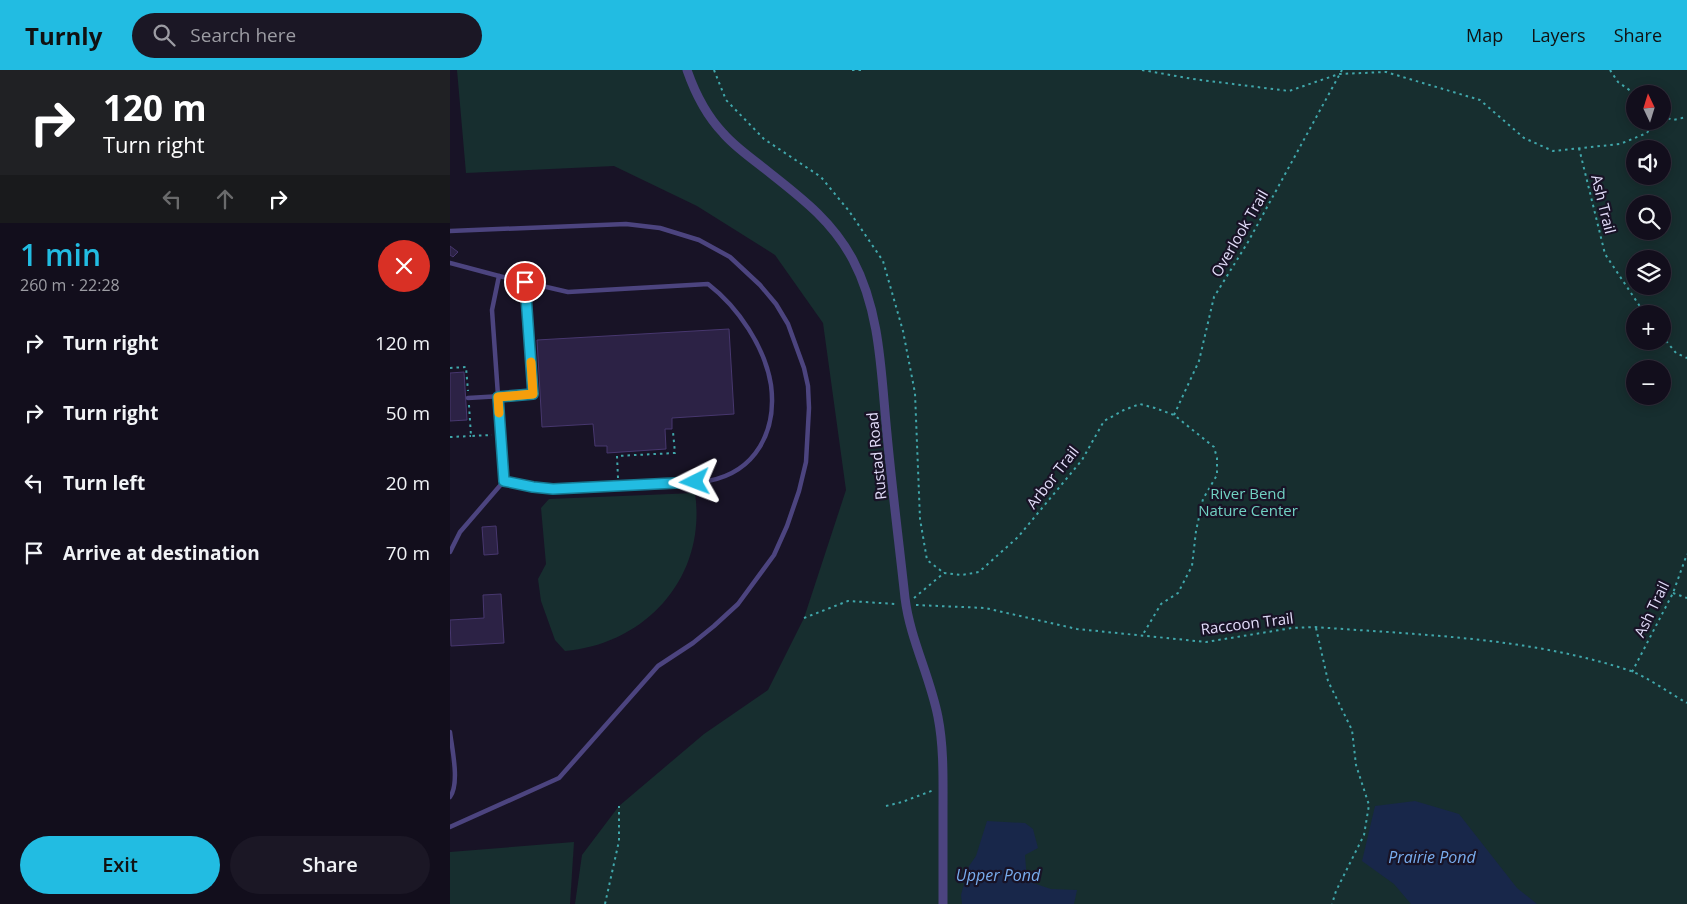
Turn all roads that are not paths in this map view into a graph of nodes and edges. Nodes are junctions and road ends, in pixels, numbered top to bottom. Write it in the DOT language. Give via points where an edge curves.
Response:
graph roads {
  1 [pos="687,70"];
  2 [pos="450,231"];
  3 [pos="450,263"];
  4 [pos="499,276"];
  5 [pos="525,282"];
  6 [pos="498,397"];
  7 [pos="468,398"];
  8 [pos="504,481"];
  9 [pos="450,552"];
  10 [pos="450,732"];
  11 [pos="450,797"];
  12 [pos="450,827"];
  13 [pos="943,904"];
  1 -- 13 [label="street, Rustad Road" via="693,88 723,134 816,210 837,234 866,289 875,320 906,604 938,715 943,750"];
  2 -- 12 [label="lane" via="626,224 660,228 699,240 730,257 776,304 788,324 804,368 809,408 806,462 787,526 774,555 738,604 693,643 658,666 559,778"];
  3 -- 4 [label="lane"];
  4 -- 5 [label="lane"];
  4 -- 6 [label="lane" via="492,310"];
  5 -- 6 [label="lane" via="533,394"];
  5 -- 8 [label="lane" via="568,292 708,284 736,312 758,347 770,379 772,409 766,435 754,457 734,472 707,481 553,489"];
  6 -- 7 [label="lane"];
  6 -- 8 [label="lane"];
  8 -- 9 [label="lane" via="460,532"];
  10 -- 11 [label="lane" via="455,782"];
}
